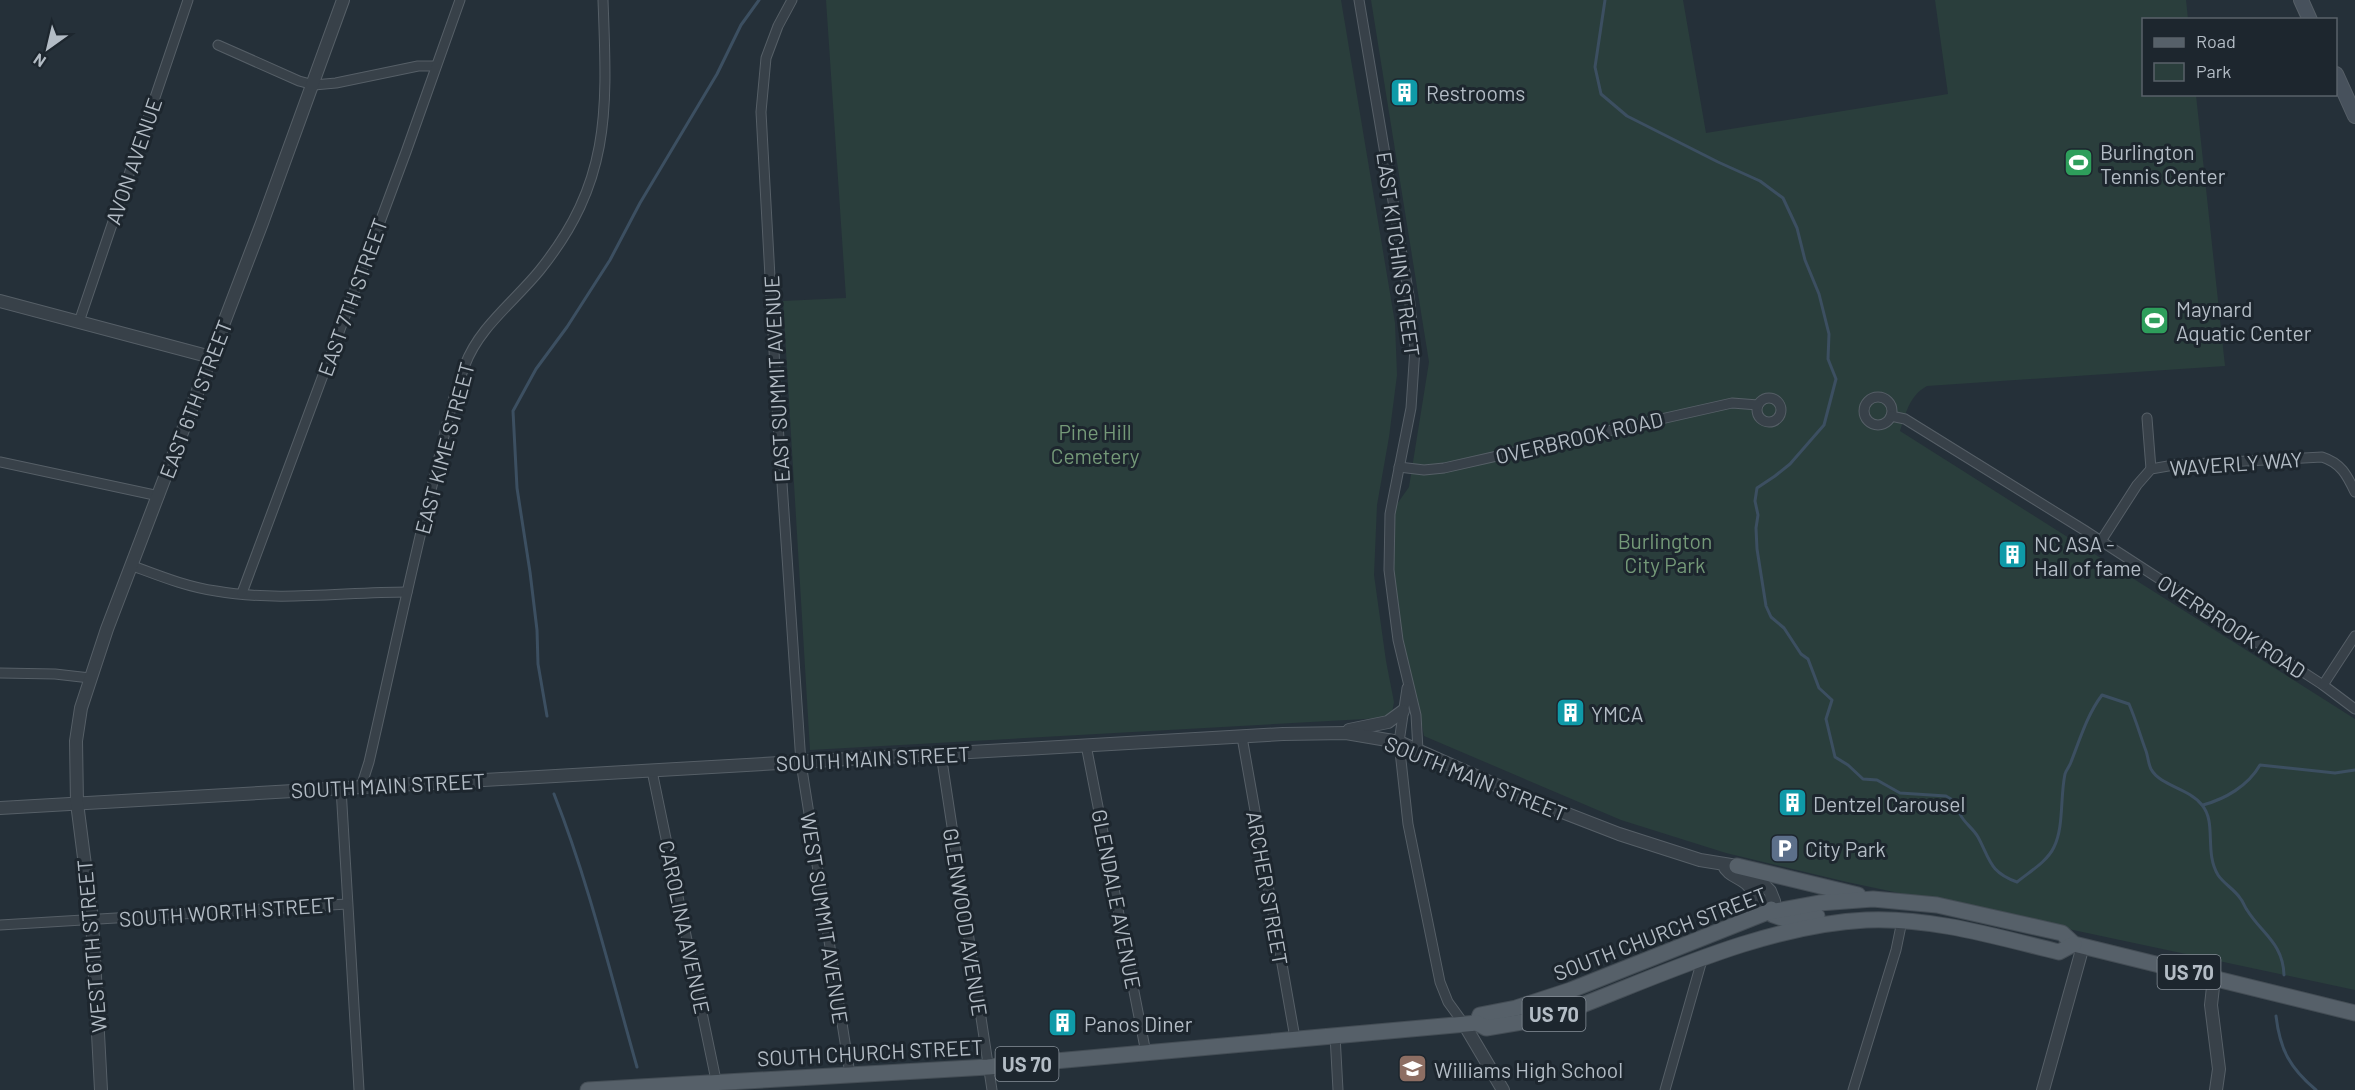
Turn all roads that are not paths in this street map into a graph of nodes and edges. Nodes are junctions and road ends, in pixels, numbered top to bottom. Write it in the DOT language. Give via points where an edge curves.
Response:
graph roads {
  1 [pos="188,0"];
  2 [pos="343,0"];
  3 [pos="460,0"];
  4 [pos="603,0"];
  5 [pos="792,0"];
  6 [pos="1359,0"];
  7 [pos="2301,0"];
  8 [pos="2309,18"];
  9 [pos="218,45"];
  10 [pos="436,66"];
  11 [pos="2337,76"];
  12 [pos="314,85"];
  13 [pos="2355,116"];
  14 [pos="0,301"];
  15 [pos="79,322"];
  16 [pos="211,357"];
  17 [pos="1758,405"];
  18 [pos="1891,416"];
  19 [pos="2147,418"];
  20 [pos="0,462"];
  21 [pos="1399,467"];
  22 [pos="2151,469"];
  23 [pos="2355,492"];
  24 [pos="159,496"];
  25 [pos="2101,541"];
  26 [pos="133,566"];
  27 [pos="408,592"];
  28 [pos="242,593"];
  29 [pos="2355,636"];
  30 [pos="0,673"];
  31 [pos="90,678"];
  32 [pos="1408,685"];
  33 [pos="2323,685"];
  34 [pos="2355,709"];
  35 [pos="1403,711"];
  36 [pos="1335,733"];
  37 [pos="1242,737"];
  38 [pos="1399,742"];
  39 [pos="1086,746"];
  40 [pos="1418,750"];
  41 [pos="941,754"];
  42 [pos="801,763"];
  43 [pos="652,771"];
  44 [pos="361,787"];
  45 [pos="341,788"];
  46 [pos="77,803"];
  47 [pos="0,808"];
  48 [pos="1730,865"];
  49 [pos="1873,899"];
  50 [pos="347,904"];
  51 [pos="1772,912"];
  52 [pos="92,920"];
  53 [pos="1867,920"];
  54 [pos="1902,921"];
  55 [pos="0,925"];
  56 [pos="2078,945"];
  57 [pos="1719,954"];
  58 [pos="1702,960"];
  59 [pos="2214,978"];
  60 [pos="2355,1013"];
  61 [pos="1470,1023"];
  62 [pos="1335,1035"];
  63 [pos="1295,1038"];
  64 [pos="1146,1053"];
  65 [pos="988,1067"];
  66 [pos="850,1074"];
  67 [pos="718,1086"];
  68 [pos="613,1089"];
  69 [pos="101,1090"];
  70 [pos="359,1090"];
  71 [pos="588,1090"];
  72 [pos="992,1090"];
  73 [pos="1338,1090"];
  74 [pos="1503,1090"];
  75 [pos="1665,1090"];
  76 [pos="1852,1090"];
  77 [pos="2043,1090"];
  78 [pos="2216,1090"];
  1 -- 15 [label="street, AVON AVENUE"];
  2 -- 12 [label="street, EAST 6TH STREET"];
  3 -- 10 [label="street, EAST 7TH STREET"];
  4 -- 27 [label="street, EAST KIME STREET" via="604,114 587,192 557,248 473,346 454,395"];
  5 -- 42 [label="street, EAST SUMMIT AVENUE" via="766,58 761,112 785,552"];
  6 -- 21 [label="street, EAST KITCHIN STREET" via="1415,348 1411,408"];
  7 -- 8 [label="main road"];
  9 -- 12 [label="street"];
  10 -- 12 [label="street"];
  10 -- 28 [label="street, EAST 7TH STREET"];
  11 -- 13 [label="main road"];
  12 -- 16 [label="street, EAST 6TH STREET"];
  14 -- 15 [label="street"];
  15 -- 16 [label="street"];
  16 -- 24 [label="street, EAST 6TH STREET"];
  17 -- 21 [label="street, OVERBROOK ROAD" via="1732,403 1444,468"];
  18 -- 25 [label="street, OVERBROOK ROAD" via="1905,419"];
  19 -- 22 [label="street"];
  20 -- 24 [label="street"];
  21 -- 32 [label="street, EAST KITCHIN STREET" via="1390,514 1389,570"];
  22 -- 23 [label="street, WAVERLY WAY" via="2322,457 2339,465"];
  22 -- 25 [label="street, WAVERLY WAY"];
  24 -- 26 [label="street, EAST 6TH STREET"];
  25 -- 33 [label="street, OVERBROOK ROAD"];
  26 -- 28 [label="street" via="190,586"];
  26 -- 31 [label="street, EAST 6TH STREET"];
  27 -- 28 [label="street" via="278,597"];
  27 -- 44 [label="street, EAST KIME STREET"];
  29 -- 33 [label="street"];
  30 -- 31 [label="street"];
  31 -- 46 [label="street, EAST 6TH STREET" via="76,741"];
  32 -- 35 [label="street, EAST KITCHIN STREET"];
  32 -- 40 [label="street, EAST KITCHIN STREET" via="1416,715"];
  33 -- 34 [label="street, OVERBROOK ROAD"];
  35 -- 36 [label="street" via="1388,723"];
  35 -- 38 [label="street, EAST KITCHIN STREET"];
  36 -- 37 [label="street, SOUTH MAIN STREET"];
  36 -- 38 [label="street, SOUTH MAIN STREET"];
  37 -- 39 [label="street, SOUTH MAIN STREET"];
  37 -- 63 [label="street, ARCHER STREET"];
  38 -- 40 [label="street, SOUTH MAIN STREET"];
  38 -- 61 [label="street, EAST KITCHIN STREET" via="1408,824 1440,982 1448,1002"];
  39 -- 41 [label="street, SOUTH MAIN STREET"];
  39 -- 64 [label="street, GLENDALE AVENUE"];
  40 -- 48 [label="street, SOUTH MAIN STREET" via="1619,834 1700,860"];
  41 -- 42 [label="street, SOUTH MAIN STREET"];
  41 -- 65 [label="street, GLENWOOD AVENUE"];
  42 -- 43 [label="street, SOUTH MAIN STREET"];
  42 -- 66 [label="street, WEST SUMMIT AVENUE"];
  43 -- 44 [label="street, SOUTH MAIN STREET"];
  43 -- 67 [label="street, CAROLINA AVENUE"];
  44 -- 45 [label="street, SOUTH MAIN STREET"];
  45 -- 46 [label="street, SOUTH MAIN STREET"];
  45 -- 50 [label="street"];
  46 -- 47 [label="street, SOUTH MAIN STREET"];
  46 -- 52 [label="street, WEST 6TH STREET"];
  48 -- 49 [label="main road"];
  48 -- 51 [label="street, SOUTH MAIN STREET" via="1749,872 1770,891 1774,901"];
  49 -- 51 [label="main road, SOUTH CHURCH STREET / US 70"];
  49 -- 56 [label="main road, SOUTH CHURCH STREET / US 70" via="1928,903 1974,912 2062,933"];
  50 -- 52 [label="street, SOUTH WORTH STREET"];
  50 -- 70 [label="street"];
  51 -- 53 [label="main road" via="1785,919 1844,912"];
  51 -- 57 [label="main road" via="1767,925 1724,942"];
  51 -- 61 [label="main road, SOUTH CHURCH STREET / US 70" via="1571,990 1480,1015"];
  52 -- 55 [label="street, SOUTH WORTH STREET"];
  52 -- 69 [label="street, WEST 6TH STREET"];
  53 -- 54 [label="main road, SOUTH CHURCH STREET / US 70"];
  53 -- 57 [label="main road, SOUTH CHURCH STREET / US 70" via="1763,937"];
  54 -- 56 [label="main road, SOUTH CHURCH STREET / US 70" via="2059,952"];
  54 -- 76 [label="street"];
  56 -- 59 [label="main road, SOUTH CHURCH STREET / US 70"];
  56 -- 77 [label="street"];
  57 -- 58 [label="main road, SOUTH CHURCH STREET / US 70"];
  58 -- 61 [label="main road, SOUTH CHURCH STREET / US 70" via="1567,1011 1486,1028"];
  58 -- 75 [label="street"];
  59 -- 60 [label="main road, SOUTH CHURCH STREET / US 70"];
  59 -- 78 [label="street" via="2211,1005 2219,1070"];
  61 -- 62 [label="main road, SOUTH CHURCH STREET / US 70"];
  61 -- 74 [label="street"];
  62 -- 63 [label="main road, SOUTH CHURCH STREET / US 70"];
  62 -- 73 [label="street"];
  63 -- 64 [label="main road, SOUTH CHURCH STREET / US 70"];
  64 -- 65 [label="main road, SOUTH CHURCH STREET / US 70"];
  65 -- 66 [label="main road, SOUTH CHURCH STREET / US 70"];
  65 -- 72 [label="street, GLENWOOD AVENUE"];
  66 -- 67 [label="main road, SOUTH CHURCH STREET / US 70"];
  67 -- 68 [label="main road, SOUTH CHURCH STREET / US 70"];
  68 -- 71 [label="main road, SOUTH CHURCH STREET / US 70"];
}
